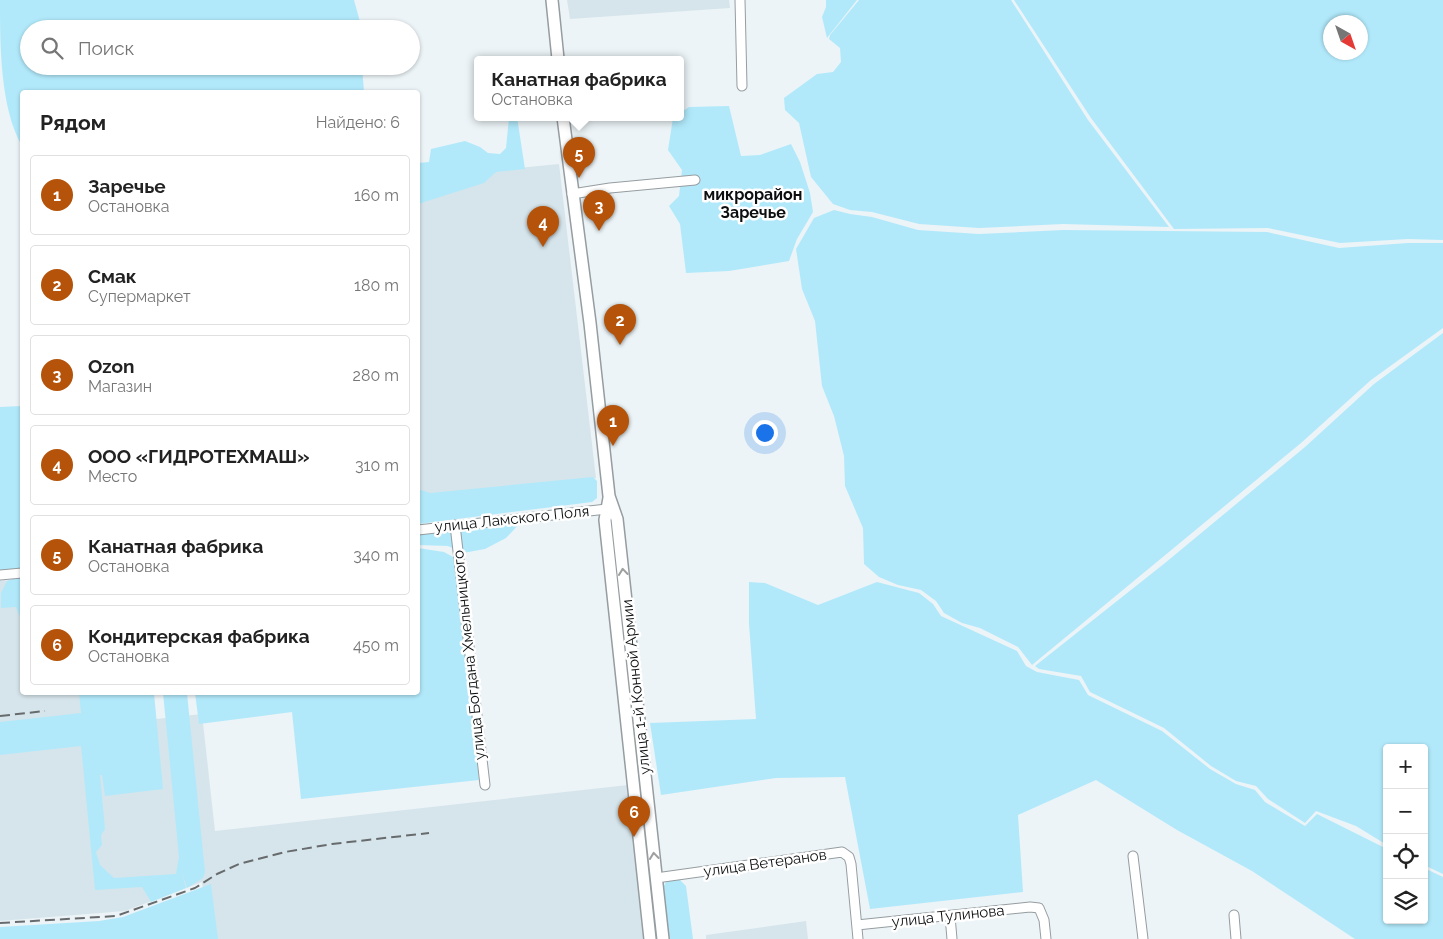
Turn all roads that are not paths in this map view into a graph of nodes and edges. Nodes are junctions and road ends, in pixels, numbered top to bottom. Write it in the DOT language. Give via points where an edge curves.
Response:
graph roads {
  1 [pos="552,0"];
  2 [pos="740,0"];
  3 [pos="558,56"];
  4 [pos="742,86"];
  5 [pos="563,121"];
  6 [pos="695,180"];
  7 [pos="572,194"];
  8 [pos="609,496"];
  9 [pos="607,509"];
  10 [pos="455,525"];
  11 [pos="420,530"];
  12 [pos="20,573"];
  13 [pos="0,575"];
  14 [pos="645,771"];
  15 [pos="632,772"];
  16 [pos="485,785"];
  17 [pos="1133,856"];
  18 [pos="643,877"];
  19 [pos="656,877"];
  20 [pos="1234,915"];
  21 [pos="950,916"];
  22 [pos="857,925"];
  23 [pos="650,939"];
  24 [pos="663,939"];
  25 [pos="858,939"];
  26 [pos="952,939"];
  27 [pos="1046,939"];
  28 [pos="1143,939"];
  29 [pos="1236,939"];
  1 -- 3 [label="main road"];
  2 -- 4 [label="street"];
  5 -- 7 [label="main road, улица 1-й Конной Армии"];
  6 -- 7 [label="street"];
  7 -- 8 [label="main road, улица 1-й Конной Армии"];
  8 -- 9 [label="main road, улица 1-й Конной Армии"];
  14 -- 8 [label="main road, улица 1-й Конной Армии, one-way" via="617,519"];
  9 -- 10 [label="street, улица Ламского Поля"];
  9 -- 15 [label="main road, улица 1-й Конной Армии" via="605,520"];
  10 -- 11 [label="street, улица Ламского Поля"];
  10 -- 16 [label="street, улица Богдана Хмельницкого"];
  12 -- 13 [label="street"];
  14 -- 15 [label="main road"];
  19 -- 14 [label="main road, улица 1-й Конной Армии, one-way"];
  15 -- 18 [label="main road, улица 1-й Конной Армии"];
  17 -- 28 [label="street"];
  18 -- 19 [label="main road"];
  18 -- 23 [label="main road, улица 1-й Конной Армии"];
  19 -- 22 [label="street, улица Ветеранов" via="842,852 849,857 851,864"];
  19 -- 24 [label="main road, улица 1-й Конной Армии"];
  20 -- 29 [label="street"];
  21 -- 22 [label="street, улица Тулинова"];
  21 -- 26 [label="street"];
  21 -- 27 [label="street, улица Тулинова" via="1039,908"];
  22 -- 25 [label="street, улица Ветеранов"];
}
